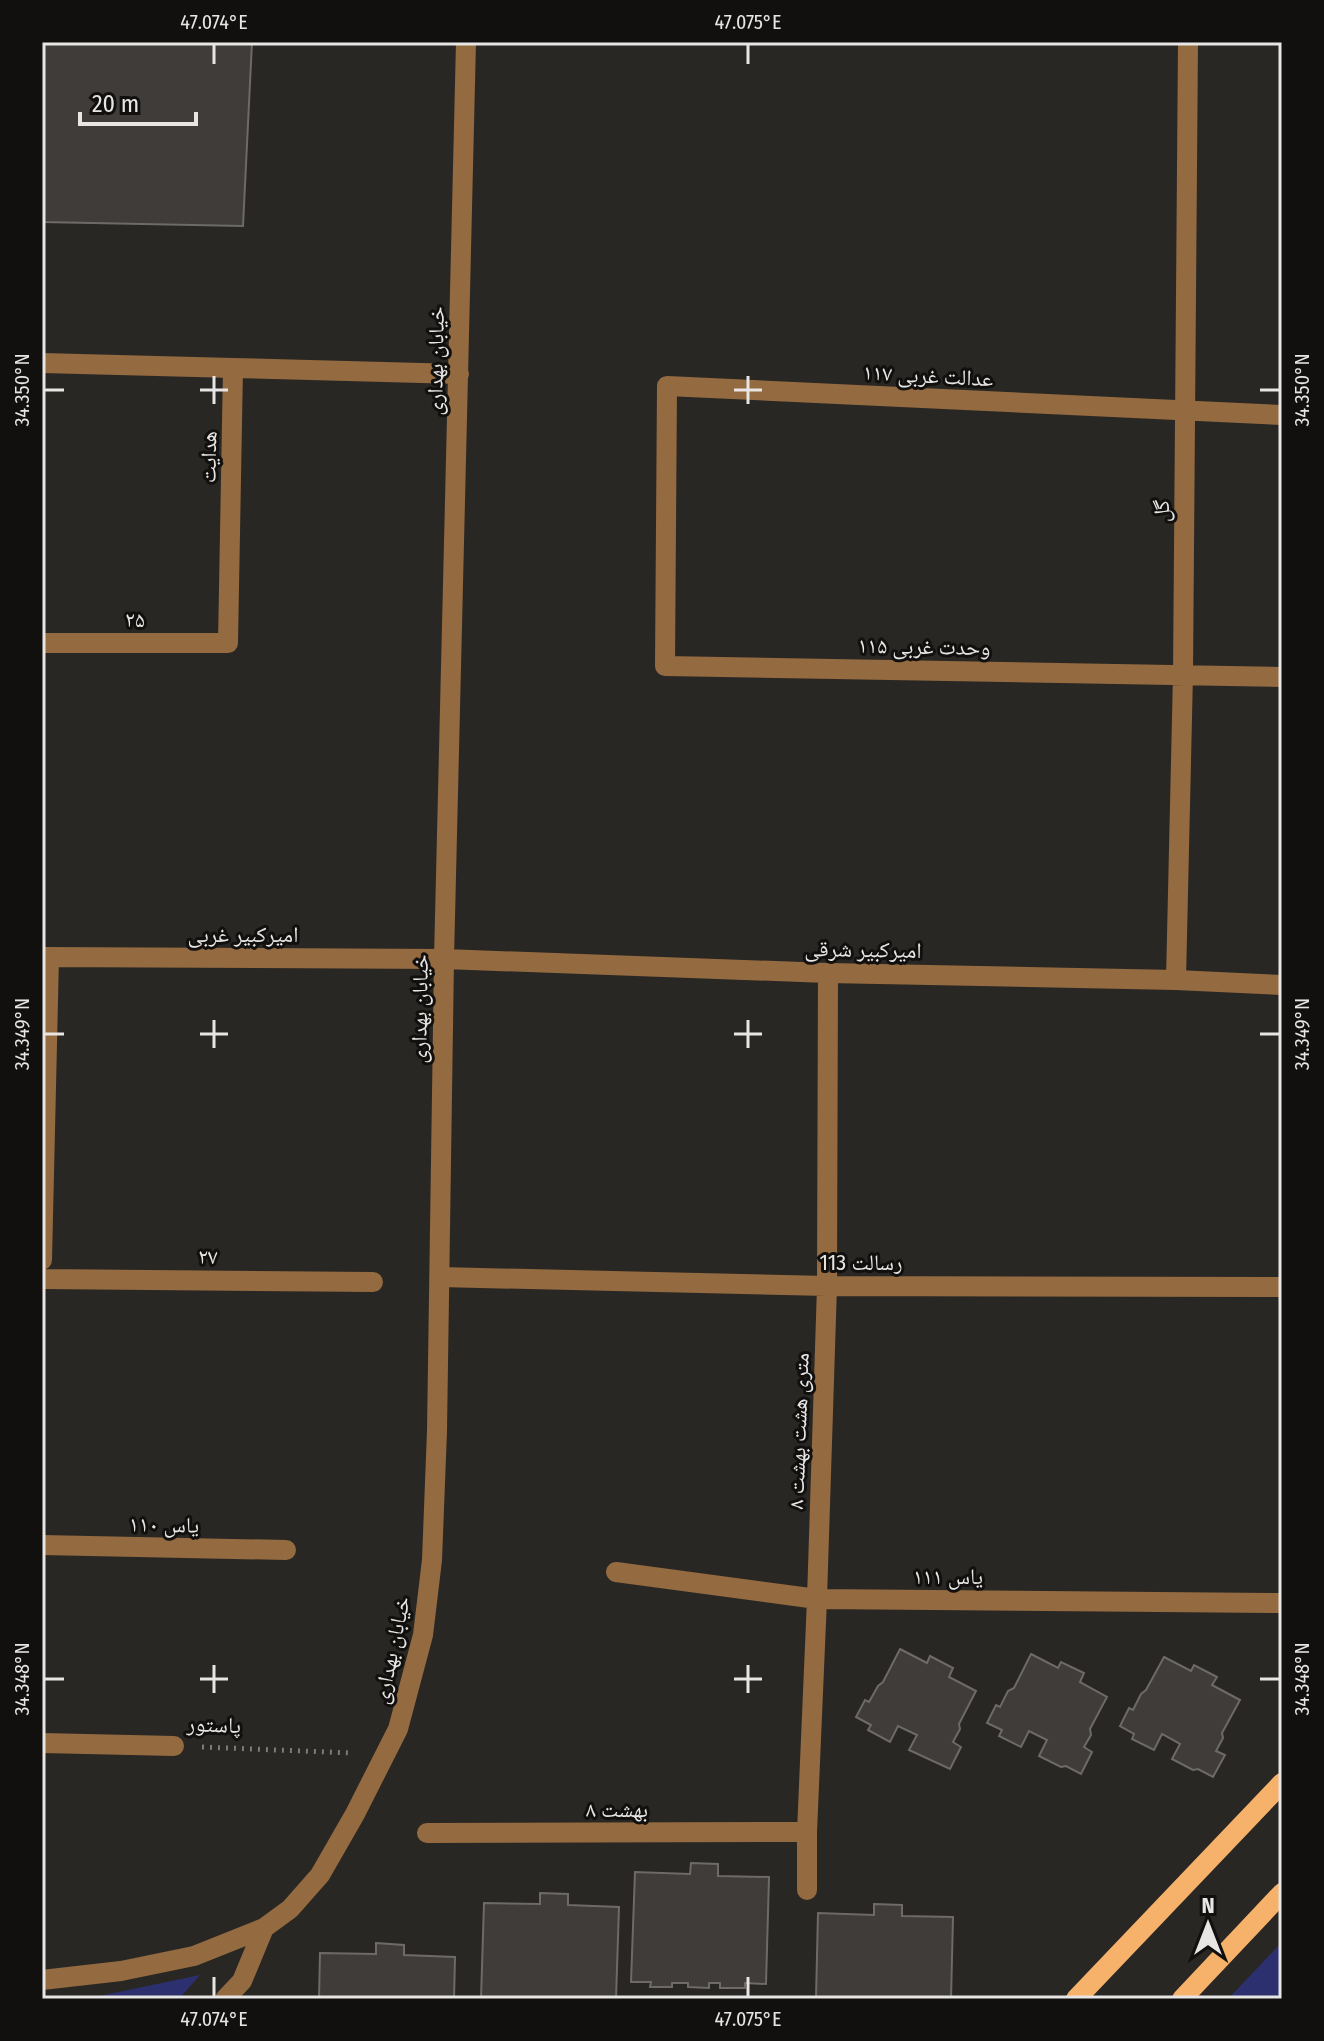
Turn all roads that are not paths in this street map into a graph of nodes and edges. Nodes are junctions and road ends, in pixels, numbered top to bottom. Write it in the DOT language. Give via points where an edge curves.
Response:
graph roads {
  1 [pos="466,42"];
  2 [pos="1188,42"];
  3 [pos="42,363"];
  4 [pos="233,368"];
  5 [pos="459,374"];
  6 [pos="1186,411"];
  7 [pos="1282,415"];
  8 [pos="42,643"];
  9 [pos="228,643"];
  10 [pos="665,666"];
  11 [pos="1183,674"];
  12 [pos="1282,677"];
  13 [pos="46,957"];
  14 [pos="444,959"];
  15 [pos="828,973"];
  16 [pos="1176,980"];
  17 [pos="1282,985"];
  18 [pos="42,1260"];
  19 [pos="440,1277"];
  20 [pos="42,1279"];
  21 [pos="373,1282"];
  22 [pos="827,1286"];
  23 [pos="1282,1287"];
  24 [pos="42,1545"];
  25 [pos="286,1550"];
  26 [pos="616,1572"];
  27 [pos="817,1599"];
  28 [pos="1282,1603"];
  29 [pos="42,1743"];
  30 [pos="174,1746"];
  31 [pos="1282,1783"];
  32 [pos="807,1832"];
  33 [pos="427,1833"];
  34 [pos="807,1890"];
  35 [pos="1282,1893"];
  36 [pos="264,1928"];
  37 [pos="42,1980"];
  38 [pos="225,1999"];
  39 [pos="1076,1999"];
  40 [pos="1182,1999"];
  1 -- 5 [label="street, خیابان بهداری"];
  2 -- 6 [label="street, گل"];
  3 -- 4 [label="street"];
  4 -- 5 [label="street"];
  4 -- 9 [label="street, هدایت"];
  5 -- 14 [label="street, خیابان بهداری"];
  6 -- 7 [label="street, ۱۱۷ عدالت غربی"];
  6 -- 10 [label="street, ۱۱۷ عدالت غربی" via="667,386"];
  6 -- 11 [label="street, گل"];
  8 -- 9 [label="street, ۲۵"];
  10 -- 11 [label="street, ۱۱۵ وحدت غربی"];
  11 -- 12 [label="street, ۱۱۵ وحدت غربی"];
  11 -- 16 [label="street, گل"];
  13 -- 14 [label="street, امیرکبیر غربی"];
  13 -- 18 [label="street"];
  14 -- 15 [label="street, امیرکبیر شرقی"];
  14 -- 19 [label="street, خیابان بهداری"];
  15 -- 16 [label="street, امیرکبیر شرقی"];
  15 -- 22 [label="street, ۸ متری هشت بهشت"];
  16 -- 17 [label="street, امیرکبیر شرقی"];
  19 -- 22 [label="street, رسالت 113"];
  19 -- 36 [label="street, خیابان بهداری" via="432,1560 423,1635 398,1729 320,1875 290,1909"];
  20 -- 21 [label="street, ۲۷"];
  22 -- 23 [label="street, رسالت 113"];
  22 -- 27 [label="street, ۸ متری هشت بهشت"];
  24 -- 25 [label="street, یاس ۱۱۰"];
  26 -- 27 [label="street, یاس ۱۱۱"];
  27 -- 28 [label="street, یاس ۱۱۱"];
  27 -- 32 [label="street, ۸ متری هشت بهشت"];
  29 -- 30 [label="street, پاستور"];
  31 -- 39 [label="main road"];
  32 -- 33 [label="street, ۸ بهشت"];
  32 -- 34 [label="street, ۸ متری هشت بهشت"];
  35 -- 40 [label="main road"];
  36 -- 37 [label="street, خیابان بهداری" via="194,1956"];
  36 -- 38 [label="street, خیابان بهداری" via="242,1981"];
}
